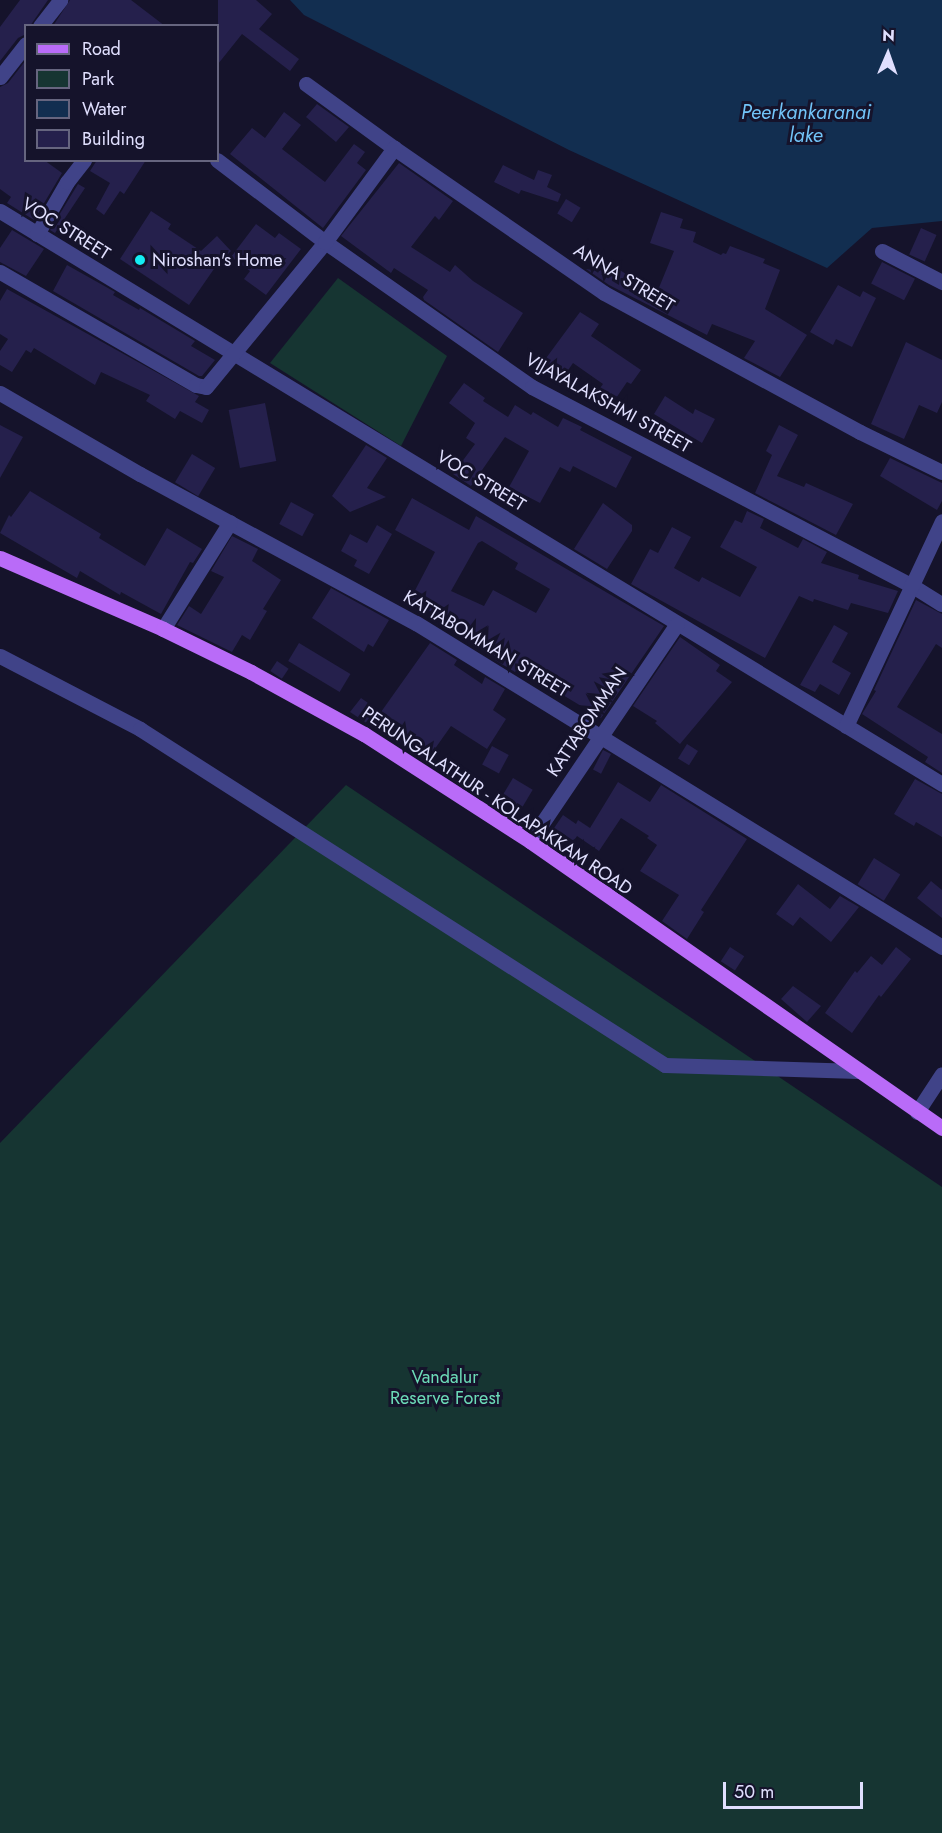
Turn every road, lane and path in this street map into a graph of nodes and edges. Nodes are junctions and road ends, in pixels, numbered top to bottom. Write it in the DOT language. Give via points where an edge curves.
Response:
graph roads {
  1 [pos="60,0"];
  2 [pos="42,24"];
  3 [pos="24,47"];
  4 [pos="0,77"];
  5 [pos="306,84"];
  6 [pos="394,148"];
  7 [pos="82,162"];
  8 [pos="219,162"];
  9 [pos="0,211"];
  10 [pos="37,234"];
  11 [pos="325,242"];
  12 [pos="882,251"];
  13 [pos="0,272"];
  14 [pos="942,282"];
  15 [pos="233,354"];
  16 [pos="0,393"];
  17 [pos="942,472"];
  18 [pos="942,521"];
  19 [pos="230,522"];
  20 [pos="0,558"];
  21 [pos="911,585"];
  22 [pos="942,604"];
  23 [pos="677,624"];
  24 [pos="163,629"];
  25 [pos="0,656"];
  26 [pos="846,726"];
  27 [pos="601,736"];
  28 [pos="942,784"];
  29 [pos="530,842"];
  30 [pos="942,947"];
  31 [pos="858,1071"];
  32 [pos="942,1074"];
  33 [pos="917,1112"];
  34 [pos="942,1128"];
  1 -- 2 [label="street"];
  3 -- 4 [label="street"];
  5 -- 6 [label="street, ANNA STREET"];
  6 -- 11 [label="street"];
  6 -- 17 [label="street, ANNA STREET" via="604,293 860,432"];
  7 -- 10 [label="street"];
  8 -- 11 [label="street, VIJAYALAKSHMI STREET"];
  9 -- 10 [label="street, VOC STREET"];
  10 -- 15 [label="street, VOC STREET"];
  11 -- 15 [label="street"];
  11 -- 21 [label="street, VIJAYALAKSHMI STREET" via="532,387"];
  12 -- 14 [label="street"];
  13 -- 15 [label="street" via="201,387 210,385"];
  15 -- 23 [label="street, VOC STREET"];
  16 -- 19 [label="street, KATTABOMMAN STREET"];
  18 -- 21 [label="street"];
  19 -- 24 [label="street"];
  19 -- 27 [label="street, KATTABOMMAN STREET" via="416,623"];
  20 -- 24 [label="main road, PERUNGALATHUR - KOLAPAKKAM ROAD"];
  21 -- 22 [label="street, VIJAYALAKSHMI STREET"];
  21 -- 26 [label="street"];
  23 -- 26 [label="street, VOC STREET"];
  23 -- 27 [label="street, KATTABOMMAN"];
  24 -- 29 [label="main road, PERUNGALATHUR - KOLAPAKKAM ROAD" via="364,734"];
  25 -- 31 [label="street" via="140,729 665,1065"];
  26 -- 28 [label="street, VOC STREET"];
  27 -- 29 [label="street, KATTABOMMAN"];
  27 -- 30 [label="street, KATTABOMMAN STREET"];
  29 -- 31 [label="main road, PERUNGALATHUR - KOLAPAKKAM ROAD"];
  31 -- 33 [label="main road, PERUNGALATHUR - KOLAPAKKAM ROAD"];
  32 -- 33 [label="street"];
  33 -- 34 [label="main road, PERUNGALATHUR - KOLAPAKKAM ROAD"];
}
